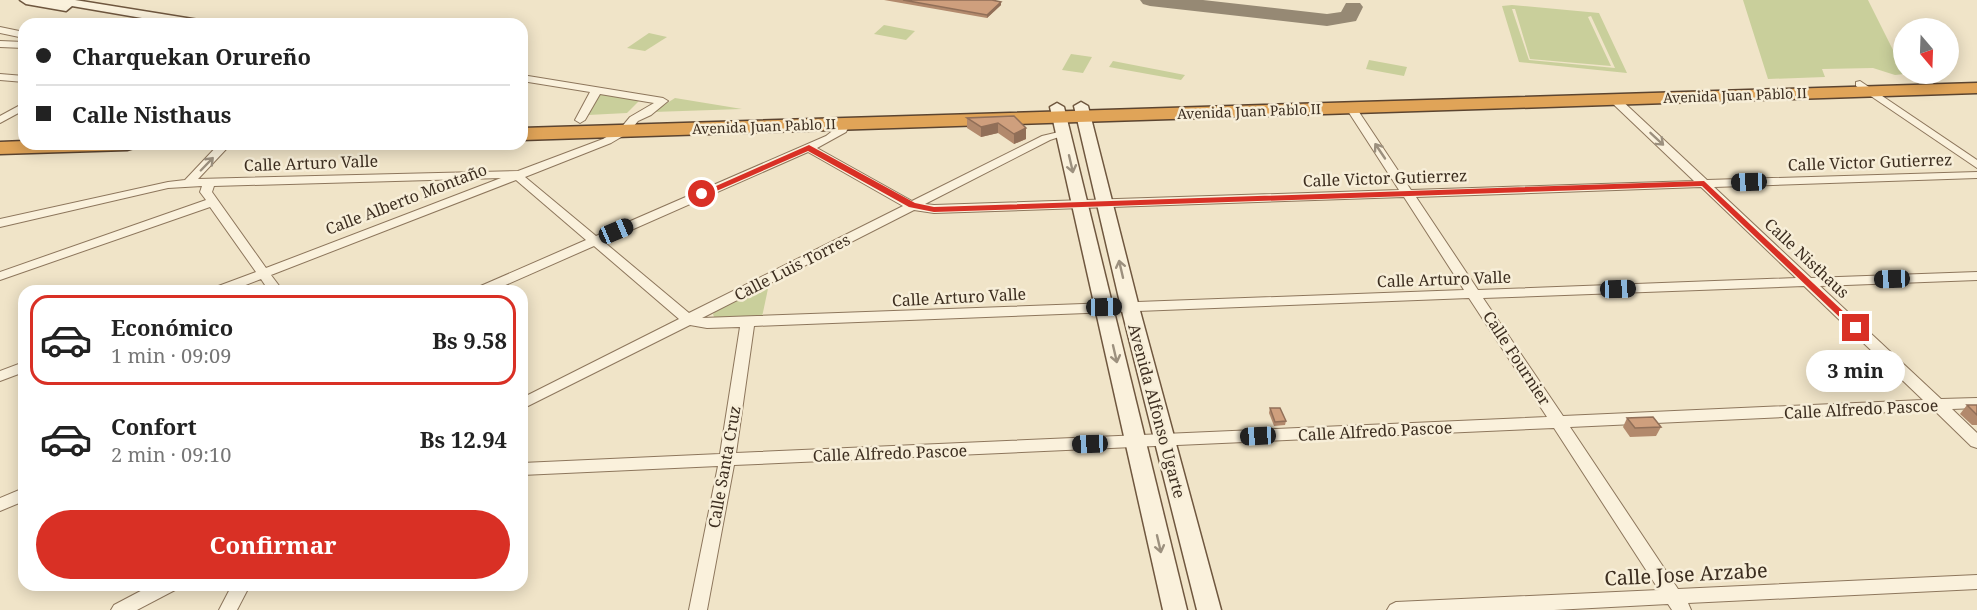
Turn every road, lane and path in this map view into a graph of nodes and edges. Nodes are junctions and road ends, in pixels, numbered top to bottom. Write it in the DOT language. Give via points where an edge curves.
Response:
graph roads {
  1 [pos="26,0"];
  2 [pos="54,0"];
  3 [pos="129,18"];
  4 [pos="164,18"];
  5 [pos="0,30"];
  6 [pos="18,34"];
  7 [pos="0,44"];
  8 [pos="18,45"];
  9 [pos="0,77"];
  10 [pos="18,78"];
  11 [pos="18,79"];
  12 [pos="528,79"];
  13 [pos="1977,80"];
  14 [pos="0,88"];
  15 [pos="1866,88"];
  16 [pos="1977,88"];
  17 [pos="597,89"];
  18 [pos="649,99"];
  19 [pos="1614,99"];
  20 [pos="1351,108"];
  21 [pos="18,110"];
  22 [pos="1082,111"];
  23 [pos="1060,119"];
  24 [pos="0,120"];
  25 [pos="580,120"];
  26 [pos="528,122"];
  27 [pos="845,124"];
  28 [pos="629,125"];
  29 [pos="528,133"];
  30 [pos="809,148"];
  31 [pos="219,150"];
  32 [pos="1977,165"];
  33 [pos="518,175"];
  34 [pos="1977,175"];
  35 [pos="209,182"];
  36 [pos="188,183"];
  37 [pos="1704,184"];
  38 [pos="1409,194"];
  39 [pos="213,202"];
  40 [pos="1106,204"];
  41 [pos="1080,205"];
  42 [pos="912,206"];
  43 [pos="0,223"];
  44 [pos="595,241"];
  45 [pos="264,273"];
  46 [pos="0,276"];
  47 [pos="1977,276"];
  48 [pos="1808,282"];
  49 [pos="233,285"];
  50 [pos="272,285"];
  51 [pos="495,285"];
  52 [pos="1475,295"];
  53 [pos="1104,307"];
  54 [pos="1130,307"];
  55 [pos="689,320"];
  56 [pos="747,324"];
  57 [pos="18,369"];
  58 [pos="0,376"];
  59 [pos="528,401"];
  60 [pos="1977,404"];
  61 [pos="1938,405"];
  62 [pos="1559,422"];
  63 [pos="1166,441"];
  64 [pos="1136,442"];
  65 [pos="1977,442"];
  66 [pos="727,459"];
  67 [pos="528,469"];
  68 [pos="18,497"];
  69 [pos="0,505"];
  70 [pos="1977,582"];
  71 [pos="157,591"];
  72 [pos="238,591"];
  73 [pos="1678,603"];
  74 [pos="120,610"];
  75 [pos="228,610"];
  76 [pos="698,610"];
  77 [pos="1175,610"];
  78 [pos="1209,610"];
  79 [pos="1396,610"];
  1 -- 3 [label="main road"];
  2 -- 4 [label="main road"];
  5 -- 6 [label="street"];
  7 -- 8 [label="street"];
  9 -- 10 [label="street"];
  11 -- 14 [label="street"];
  12 -- 17 [label="street"];
  13 -- 15 [label="highway, Avenida Juan Pablo II"];
  15 -- 16 [label="highway, Avenida Juan Pablo II"];
  15 -- 19 [label="highway, Avenida Juan Pablo II"];
  15 -- 22 [label="highway, Avenida Juan Pablo II"];
  15 -- 32 [label="street"];
  17 -- 18 [label="street"];
  17 -- 25 [label="street"];
  18 -- 28 [label="street" via="634,110"];
  18 -- 28 [label="street, Calle Alberto Montaño" via="663,101"];
  19 -- 20 [label="highway, Avenida Juan Pablo II"];
  19 -- 37 [label="street, Calle Nisthaus, one-way"];
  20 -- 22 [label="highway, Avenida Juan Pablo II"];
  38 -- 20 [label="street, Calle Fournier, one-way"];
  21 -- 24 [label="street"];
  22 -- 23 [label="highway, Avenida Juan Pablo II"];
  22 -- 40 [label="main road, Avenida Alfonso Ugarte"];
  23 -- 27 [label="highway, Avenida Juan Pablo II"];
  23 -- 28 [label="highway, Avenida Juan Pablo II"];
  23 -- 41 [label="main road, Avenida Alfonso Ugarte, one-way"];
  23 -- 42 [label="street, Calle Luis Torres" via="1046,138"];
  25 -- 26 [label="highway, Avenida Juan Pablo II"];
  25 -- 28 [label="highway, Avenida Juan Pablo II"];
  27 -- 28 [label="highway, Avenida Juan Pablo II"];
  27 -- 30 [label="street" via="837,134"];
  28 -- 29 [label="highway, Avenida Juan Pablo II"];
  28 -- 33 [label="street, Calle Alberto Montaño" via="607,141"];
  30 -- 42 [label="street, Calle Victor Gutierrez"];
  30 -- 44 [label="street"];
  36 -- 31 [label="street, one-way"];
  33 -- 35 [label="street, Calle Arturo Valle"];
  33 -- 44 [label="street"];
  33 -- 45 [label="street, Calle Alberto Montaño"];
  34 -- 37 [label="street, Calle Victor Gutierrez"];
  35 -- 36 [label="street, Calle Arturo Valle"];
  35 -- 39 [label="street" via="205,189"];
  36 -- 43 [label="street, Calle Arturo Valle"];
  37 -- 38 [label="street, Calle Victor Gutierrez"];
  37 -- 48 [label="street, Calle Nisthaus"];
  38 -- 40 [label="street, Calle Victor Gutierrez"];
  38 -- 52 [label="street, Calle Fournier"];
  39 -- 45 [label="street"];
  39 -- 46 [label="street"];
  40 -- 41 [label="street, Calle Victor Gutierrez"];
  54 -- 40 [label="main road, Avenida Alfonso Ugarte, one-way"];
  41 -- 42 [label="street, Calle Victor Gutierrez" via="948,209"];
  41 -- 53 [label="main road, Avenida Alfonso Ugarte"];
  42 -- 55 [label="street, Calle Luis Torres"];
  44 -- 51 [label="street"];
  44 -- 55 [label="street"];
  45 -- 49 [label="street, Calle Alberto Montaño"];
  45 -- 50 [label="street"];
  47 -- 48 [label="street, Calle Arturo Valle"];
  48 -- 52 [label="street, Calle Arturo Valle"];
  48 -- 61 [label="street, Calle Nisthaus"];
  52 -- 54 [label="street, Calle Arturo Valle"];
  52 -- 62 [label="street, Calle Fournier"];
  53 -- 54 [label="street, Calle Arturo Valle"];
  53 -- 56 [label="street, Calle Arturo Valle"];
  53 -- 64 [label="main road, Avenida Alfonso Ugarte, one-way"];
  54 -- 63 [label="main road, Avenida Alfonso Ugarte"];
  55 -- 56 [label="street, Calle Arturo Valle"];
  55 -- 59 [label="street, Calle Luis Torres"];
  56 -- 66 [label="street, Calle Santa Cruz"];
  57 -- 58 [label="street"];
  60 -- 61 [label="street, Calle Alfredo Pascoe"];
  61 -- 62 [label="street, Calle Alfredo Pascoe"];
  61 -- 65 [label="street, Calle Nisthaus"];
  62 -- 63 [label="street, Calle Alfredo Pascoe"];
  62 -- 73 [label="street, Calle Fournier"];
  63 -- 64 [label="street, Calle Alfredo Pascoe"];
  63 -- 78 [label="main road, Avenida Alfonso Ugarte"];
  64 -- 66 [label="street, Calle Alfredo Pascoe"];
  64 -- 77 [label="main road, Avenida Alfonso Ugarte, one-way"];
  66 -- 67 [label="street, Calle Alfredo Pascoe"];
  66 -- 76 [label="street, Calle Santa Cruz"];
  68 -- 69 [label="street"];
  70 -- 73 [label="street, Calle Jose Arzabe"];
  71 -- 74 [label="street"];
  72 -- 75 [label="street"];
  73 -- 79 [label="street, Calle Jose Arzabe"];
}
